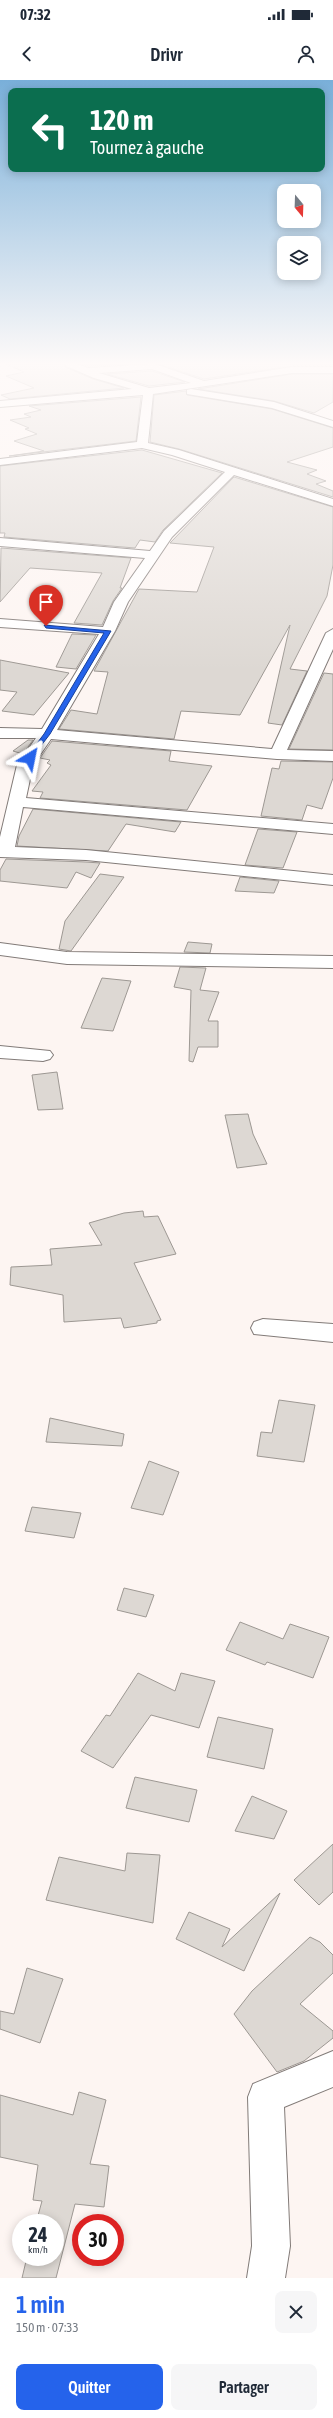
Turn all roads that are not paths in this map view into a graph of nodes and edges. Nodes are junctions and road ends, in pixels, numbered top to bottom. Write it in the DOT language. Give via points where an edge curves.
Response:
graph roads {
  1 [pos="222,467"];
  2 [pos="233,470"];
  3 [pos="333,503"];
  4 [pos="0,542"];
  5 [pos="154,555"];
  6 [pos="0,623"];
  7 [pos="108,631"];
  8 [pos="333,633"];
  9 [pos="0,733"];
  10 [pos="47,734"];
  11 [pos="277,754"];
  12 [pos="333,756"];
  13 [pos="18,802"];
  14 [pos="333,829"];
  15 [pos="3,852"];
  16 [pos="333,880"];
  17 [pos="0,949"];
  18 [pos="333,962"];
  19 [pos="0,1052"];
  20 [pos="42,1055"];
  21 [pos="263,1328"];
  22 [pos="333,1332"];
  23 [pos="333,2069"];
  24 [pos="266,2278"];
  1 -- 2 [label="street"];
  2 -- 3 [label="street"];
  2 -- 5 [label="street" via="168,534"];
  4 -- 5 [label="street"];
  5 -- 7 [label="street" via="121,602"];
  6 -- 7 [label="street"];
  7 -- 10 [label="street"];
  8 -- 11 [label="street"];
  9 -- 10 [label="street"];
  10 -- 11 [label="street"];
  10 -- 13 [label="street" via="25,765"];
  11 -- 12 [label="street"];
  13 -- 14 [label="street"];
  13 -- 15 [label="street"];
  15 -- 16 [label="street" via="86,856"];
  17 -- 18 [label="street" via="67,958"];
  19 -- 20 [label="street"];
  21 -- 22 [label="street"];
  23 -- 24 [label="street" via="266,2097 271,2246"];
}
